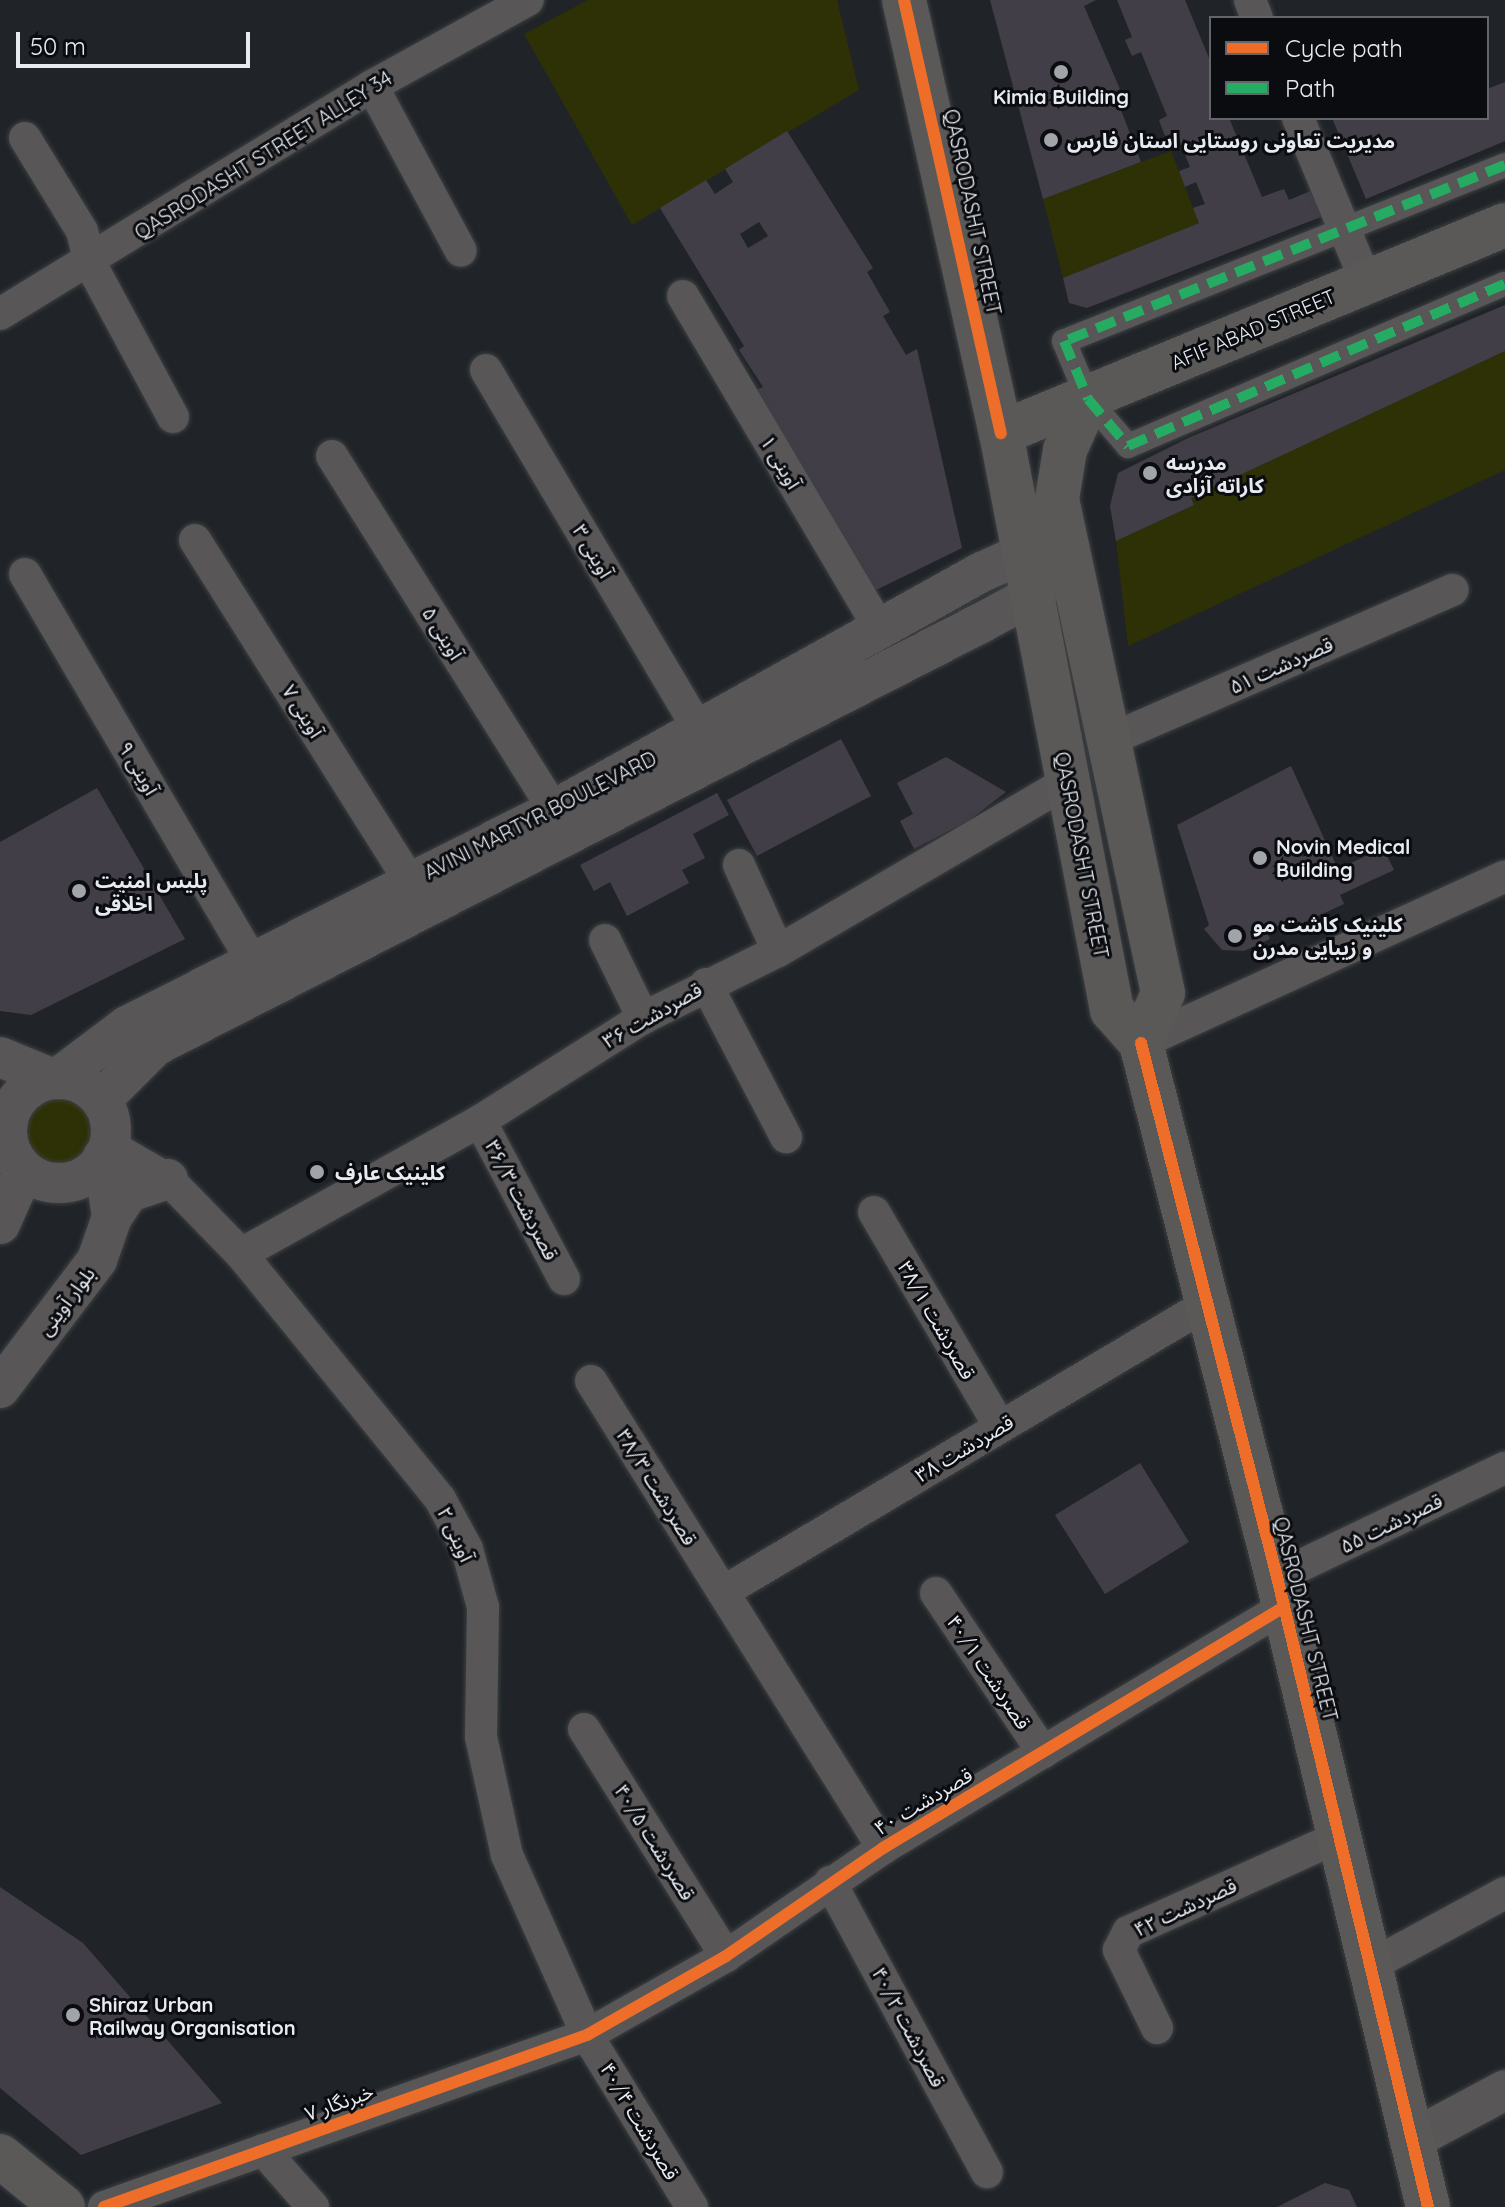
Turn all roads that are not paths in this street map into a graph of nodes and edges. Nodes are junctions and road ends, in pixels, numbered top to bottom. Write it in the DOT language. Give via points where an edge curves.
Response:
graph roads {
  1 [pos="528,0"];
  2 [pos="904,0"];
  3 [pos="372,86"];
  4 [pos="1299,120"];
  5 [pos="25,138"];
  6 [pos="1505,165"];
  7 [pos="1505,225"];
  8 [pos="1345,233"];
  9 [pos="461,251"];
  10 [pos="90,263"];
  11 [pos="1366,281"];
  12 [pos="1505,284"];
  13 [pos="683,296"];
  14 [pos="0,314"];
  15 [pos="486,370"];
  16 [pos="1088,399"];
  17 [pos="173,417"];
  18 [pos="1001,433"];
  19 [pos="332,456"];
  20 [pos="195,540"];
  21 [pos="1024,553"];
  22 [pos="1070,559"];
  23 [pos="25,574"];
  24 [pos="1453,590"];
  25 [pos="1031,596"];
  26 [pos="880,629"];
  27 [pos="700,732"];
  28 [pos="1109,740"];
  29 [pos="1067,782"];
  30 [pos="554,810"];
  31 [pos="739,865"];
  32 [pos="1505,876"];
  33 [pos="410,881"];
  34 [pos="605,940"];
  35 [pos="778,951"];
  36 [pos="252,961"];
  37 [pos="706,984"];
  38 [pos="643,1018"];
  39 [pos="1141,1043"];
  40 [pos="0,1057"];
  41 [pos="56,1078"];
  42 [pos="101,1100"];
  43 [pos="480,1121"];
  44 [pos="3,1126"];
  45 [pos="786,1137"];
  46 [pos="106,1151"];
  47 [pos="24,1170"];
  48 [pos="168,1179"];
  49 [pos="874,1212"];
  50 [pos="112,1217"];
  51 [pos="0,1224"];
  52 [pos="241,1254"];
  53 [pos="564,1279"];
  54 [pos="1204,1306"];
  55 [pos="591,1381"];
  56 [pos="0,1388"];
  57 [pos="1000,1427"];
  58 [pos="1505,1468"];
  59 [pos="723,1592"];
  60 [pos="1281,1592"];
  61 [pos="936,1593"];
  62 [pos="584,1729"];
  63 [pos="1043,1752"];
  64 [pos="1338,1837"];
  65 [pos="883,1848"];
  66 [pos="830,1882"];
  67 [pos="1505,1893"];
  68 [pos="726,1956"];
  69 [pos="1368,1967"];
  70 [pos="1157,2028"];
  71 [pos="587,2035"];
  72 [pos="1505,2090"];
  73 [pos="1410,2141"];
  74 [pos="263,2150"];
  75 [pos="0,2156"];
  76 [pos="987,2172"];
  77 [pos="63,2207"];
  78 [pos="104,2207"];
  79 [pos="313,2207"];
  80 [pos="692,2207"];
  81 [pos="1428,2207"];
  1 -- 3 [label="street, QASRODASHT STREET ALLEY 34"];
  2 -- 18 [label="main road, QASRODASHT STREET"];
  3 -- 9 [label="street"];
  3 -- 10 [label="street, QASRODASHT STREET ALLEY 34"];
  4 -- 8 [label="street"];
  5 -- 10 [label="street" via="82,231"];
  6 -- 8 [label="street"];
  7 -- 11 [label="main road, AFIF ABAD STREET"];
  8 -- 11 [label="street"];
  8 -- 16 [label="street" via="1064,341"];
  10 -- 14 [label="street, QASRODASHT STREET ALLEY 34"];
  10 -- 17 [label="street"];
  11 -- 16 [label="main road, AFIF ABAD STREET"];
  12 -- 16 [label="street" via="1128,446"];
  13 -- 26 [label="street, ۱ آوینی"];
  15 -- 27 [label="street, ۳ آوینی"];
  16 -- 18 [label="main road, AFIF ABAD STREET"];
  16 -- 22 [label="main road" via="1065,450 1057,499"];
  18 -- 21 [label="main road, QASRODASHT STREET"];
  19 -- 30 [label="street, ۵ آوینی"];
  20 -- 33 [label="street, ۷ آوینی"];
  21 -- 22 [label="street"];
  21 -- 25 [label="main road, QASRODASHT STREET"];
  21 -- 26 [label="street, AVINI MARTYR BOULEVARD"];
  22 -- 25 [label="street, AVINI MARTYR BOULEVARD"];
  22 -- 28 [label="main road"];
  23 -- 36 [label="street, ۹ آوینی"];
  24 -- 28 [label="street, ۵۱ قصردشت"];
  25 -- 29 [label="main road, QASRODASHT STREET"];
  25 -- 42 [label="street, AVINI MARTYR BOULEVARD" via="155,1046"];
  26 -- 27 [label="street, AVINI MARTYR BOULEVARD"];
  27 -- 30 [label="street, AVINI MARTYR BOULEVARD"];
  28 -- 39 [label="main road" via="1163,993"];
  29 -- 35 [label="street, ۳۶ قصردشت"];
  29 -- 39 [label="main road, QASRODASHT STREET" via="1112,1010"];
  30 -- 33 [label="street, AVINI MARTYR BOULEVARD"];
  31 -- 35 [label="street"];
  32 -- 39 [label="street"];
  33 -- 36 [label="street, AVINI MARTYR BOULEVARD"];
  34 -- 38 [label="street"];
  35 -- 37 [label="street, ۳۶ قصردشت"];
  36 -- 41 [label="street, AVINI MARTYR BOULEVARD" via="127,1026"];
  37 -- 38 [label="street, ۳۶ قصردشت"];
  37 -- 45 [label="street"];
  38 -- 43 [label="street, ۳۶ قصردشت"];
  39 -- 54 [label="main road, QASRODASHT STREET"];
  40 -- 41 [label="street"];
  41 -- 42 [label="street" via="82,1084"];
  41 -- 44 [label="street" via="20,1095"];
  42 -- 46 [label="street" via="110,1122"];
  43 -- 52 [label="street, ۳۶ قصردشت"];
  43 -- 53 [label="street, ۳۶/۳ قصردشت"];
  44 -- 47 [label="street"];
  46 -- 47 [label="street" via="73,1181 47,1182"];
  46 -- 48 [label="street, ۲ آوینی"];
  46 -- 50 [label="street, بلوار آوینی"];
  47 -- 51 [label="street"];
  48 -- 50 [label="street" via="129,1192"];
  48 -- 52 [label="street, ۲ آوینی"];
  49 -- 57 [label="street, ۳۸/۱ قصردشت"];
  50 -- 56 [label="street, بلوار آوینی" via="97,1260"];
  52 -- 71 [label="street, ۲ آوینی" via="440,1499 467,1549 483,1607 481,1737 507,1855"];
  54 -- 57 [label="street, ۳۸ قصردشت"];
  54 -- 60 [label="main road, QASRODASHT STREET"];
  55 -- 59 [label="street, ۳۸/۳ قصردشت"];
  57 -- 59 [label="street, ۳۸ قصردشت"];
  58 -- 60 [label="street, ۵۵ قصردشت"];
  59 -- 65 [label="street, ۳۸/۳ قصردشت"];
  60 -- 63 [label="street, ۴۰ قصردشت"];
  60 -- 64 [label="main road, QASRODASHT STREET"];
  61 -- 63 [label="street, ۴۰/۱ قصردشت"];
  62 -- 68 [label="street, ۴۰/۵ قصردشت"];
  63 -- 65 [label="street, ۴۰ قصردشت"];
  64 -- 69 [label="main road, QASRODASHT STREET"];
  64 -- 70 [label="street, ۴۲ قصردشت" via="1121,1940 1119,1950"];
  65 -- 66 [label="street, ۴۰ قصردشت"];
  66 -- 68 [label="street, ۴۰ قصردشت"];
  66 -- 76 [label="street, ۴۰/۲ قصردشت"];
  67 -- 69 [label="street"];
  68 -- 71 [label="street, ۴۰ قصردشت"];
  69 -- 73 [label="main road, QASRODASHT STREET"];
  71 -- 74 [label="street, ۷ خبرنگار"];
  71 -- 80 [label="street, ۴۰/۴ قصردشت"];
  72 -- 73 [label="street"];
  73 -- 81 [label="main road, QASRODASHT STREET"];
  74 -- 78 [label="street, ۷ خبرنگار"];
  74 -- 79 [label="street"];
  75 -- 77 [label="main road"];
}
